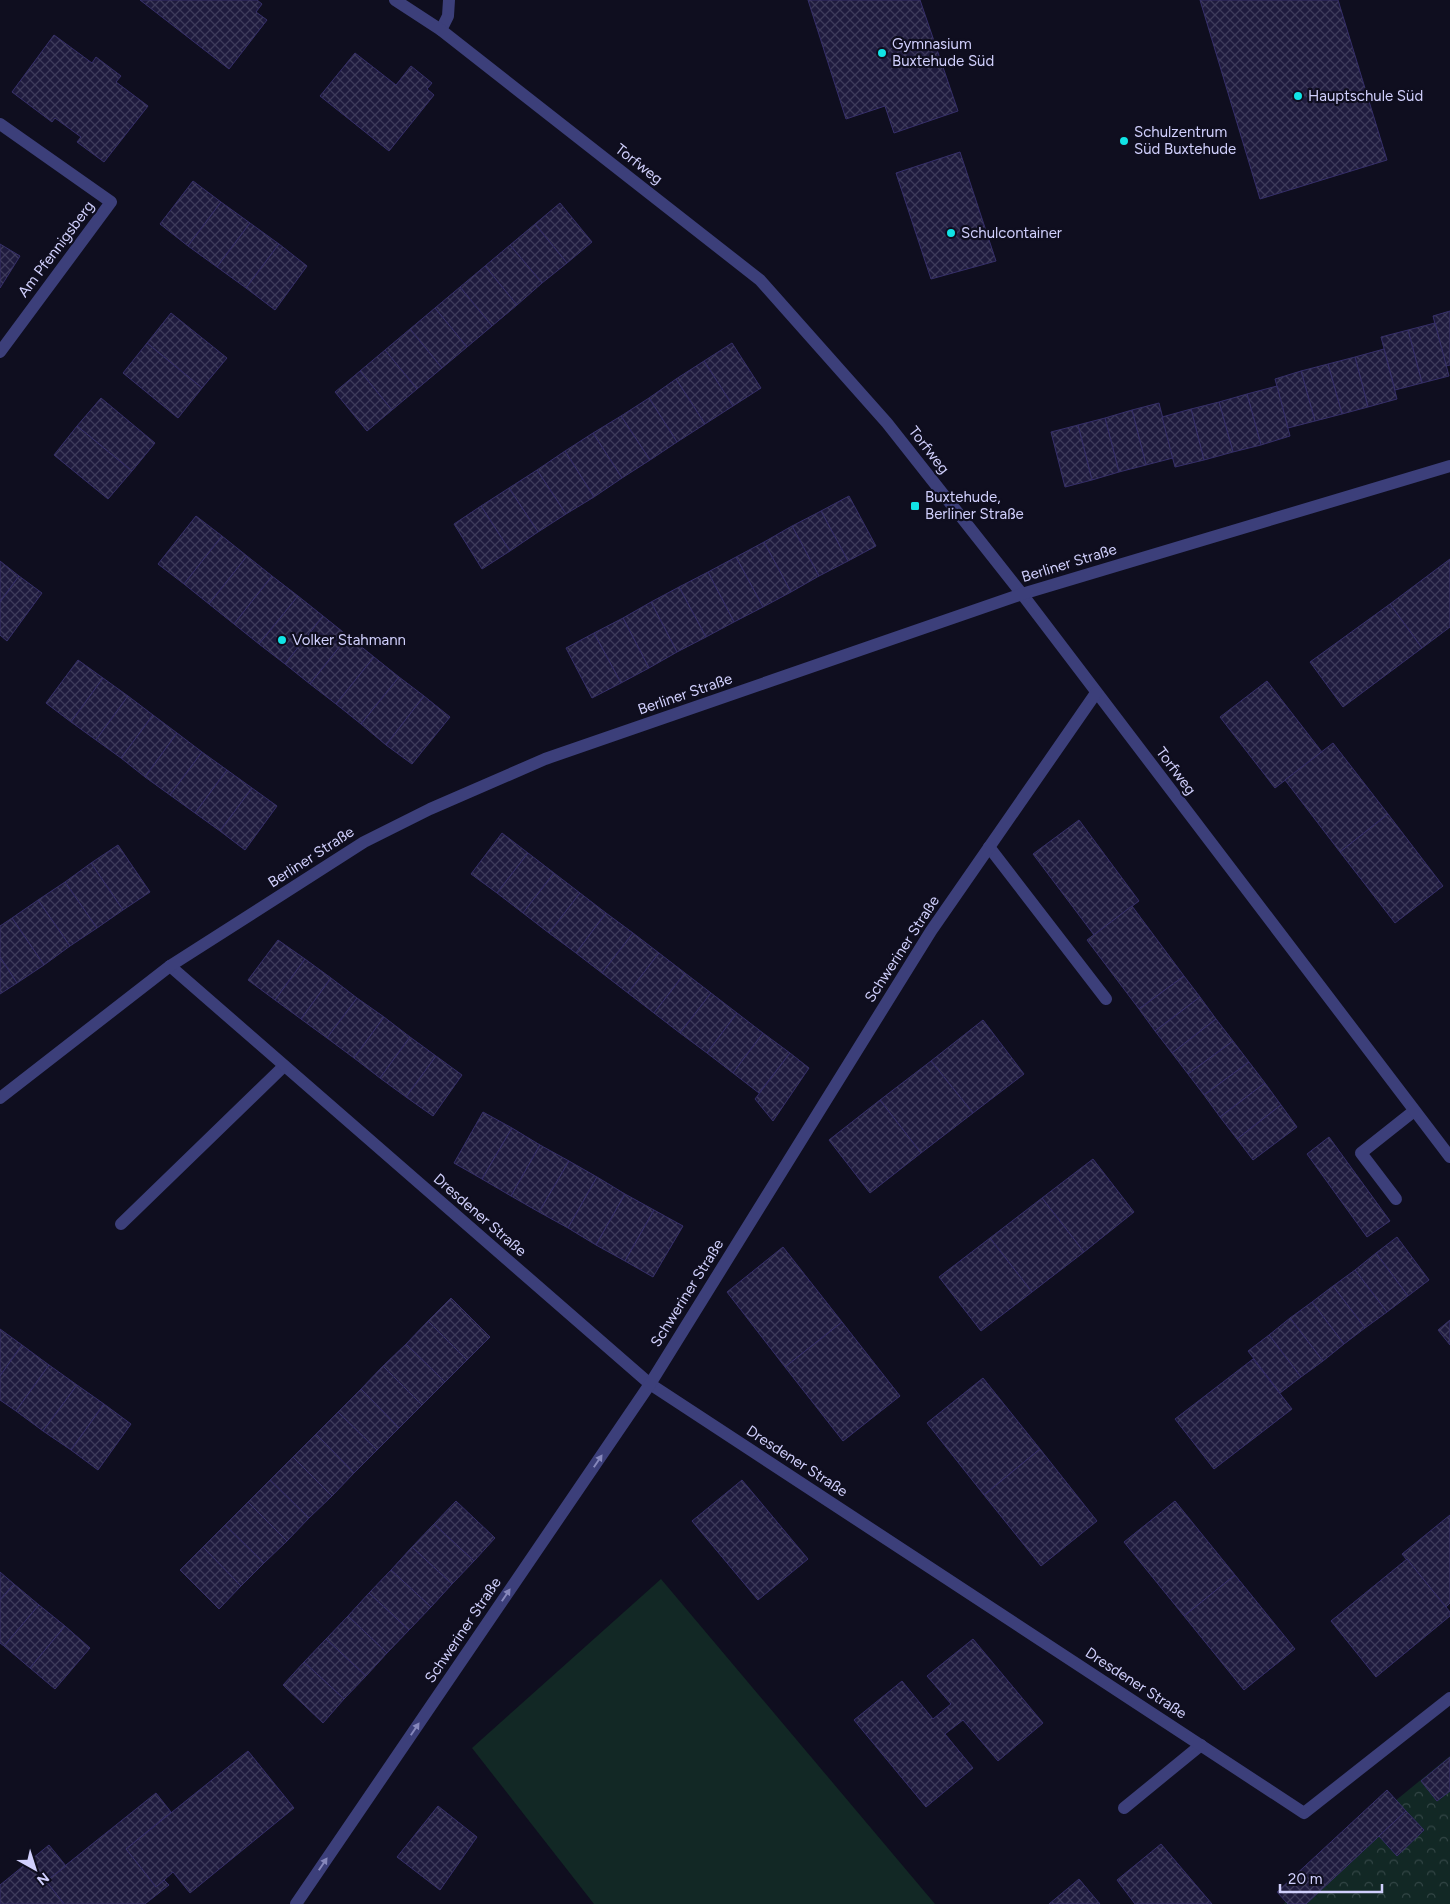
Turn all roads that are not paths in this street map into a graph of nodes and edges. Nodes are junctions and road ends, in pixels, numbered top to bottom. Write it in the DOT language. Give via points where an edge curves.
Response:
graph roads {
  1 [pos="395,0"];
  2 [pos="449,0"];
  3 [pos="441,30"];
  4 [pos="0,124"];
  5 [pos="0,352"];
  6 [pos="1450,466"];
  7 [pos="1022,594"];
  8 [pos="1096,693"];
  9 [pos="989,847"];
  10 [pos="170,966"];
  11 [pos="1106,999"];
  12 [pos="284,1066"];
  13 [pos="0,1098"];
  14 [pos="1414,1111"];
  15 [pos="1450,1157"];
  16 [pos="1396,1199"];
  17 [pos="121,1224"];
  18 [pos="650,1384"];
  19 [pos="1450,1698"];
  20 [pos="1201,1745"];
  21 [pos="1124,1808"];
  22 [pos="296,1904"];
  1 -- 3 [label="street, Torfweg"];
  2 -- 3 [label="street" via="448,16"];
  3 -- 7 [label="street, Torfweg" via="760,280 887,423"];
  4 -- 5 [label="street, Am Pfennigsberg" via="111,202"];
  6 -- 7 [label="street, Berliner Straße"];
  7 -- 8 [label="street, Torfweg"];
  7 -- 10 [label="street, Berliner Straße" via="545,759 430,808 364,842"];
  8 -- 9 [label="street, Schweriner Straße"];
  8 -- 14 [label="street, Torfweg"];
  9 -- 11 [label="street"];
  9 -- 18 [label="street, Schweriner Straße" via="922,944"];
  10 -- 12 [label="street, Dresdener Straße"];
  10 -- 13 [label="street, Berliner Straße"];
  12 -- 17 [label="street"];
  12 -- 18 [label="street, Dresdener Straße"];
  14 -- 15 [label="street, Torfweg"];
  14 -- 16 [label="street" via="1361,1153"];
  18 -- 20 [label="street, Dresdener Straße"];
  22 -- 18 [label="street, Schweriner Straße, one-way"];
  19 -- 20 [label="street, Dresdener Straße" via="1304,1813"];
  20 -- 21 [label="street"];
}
